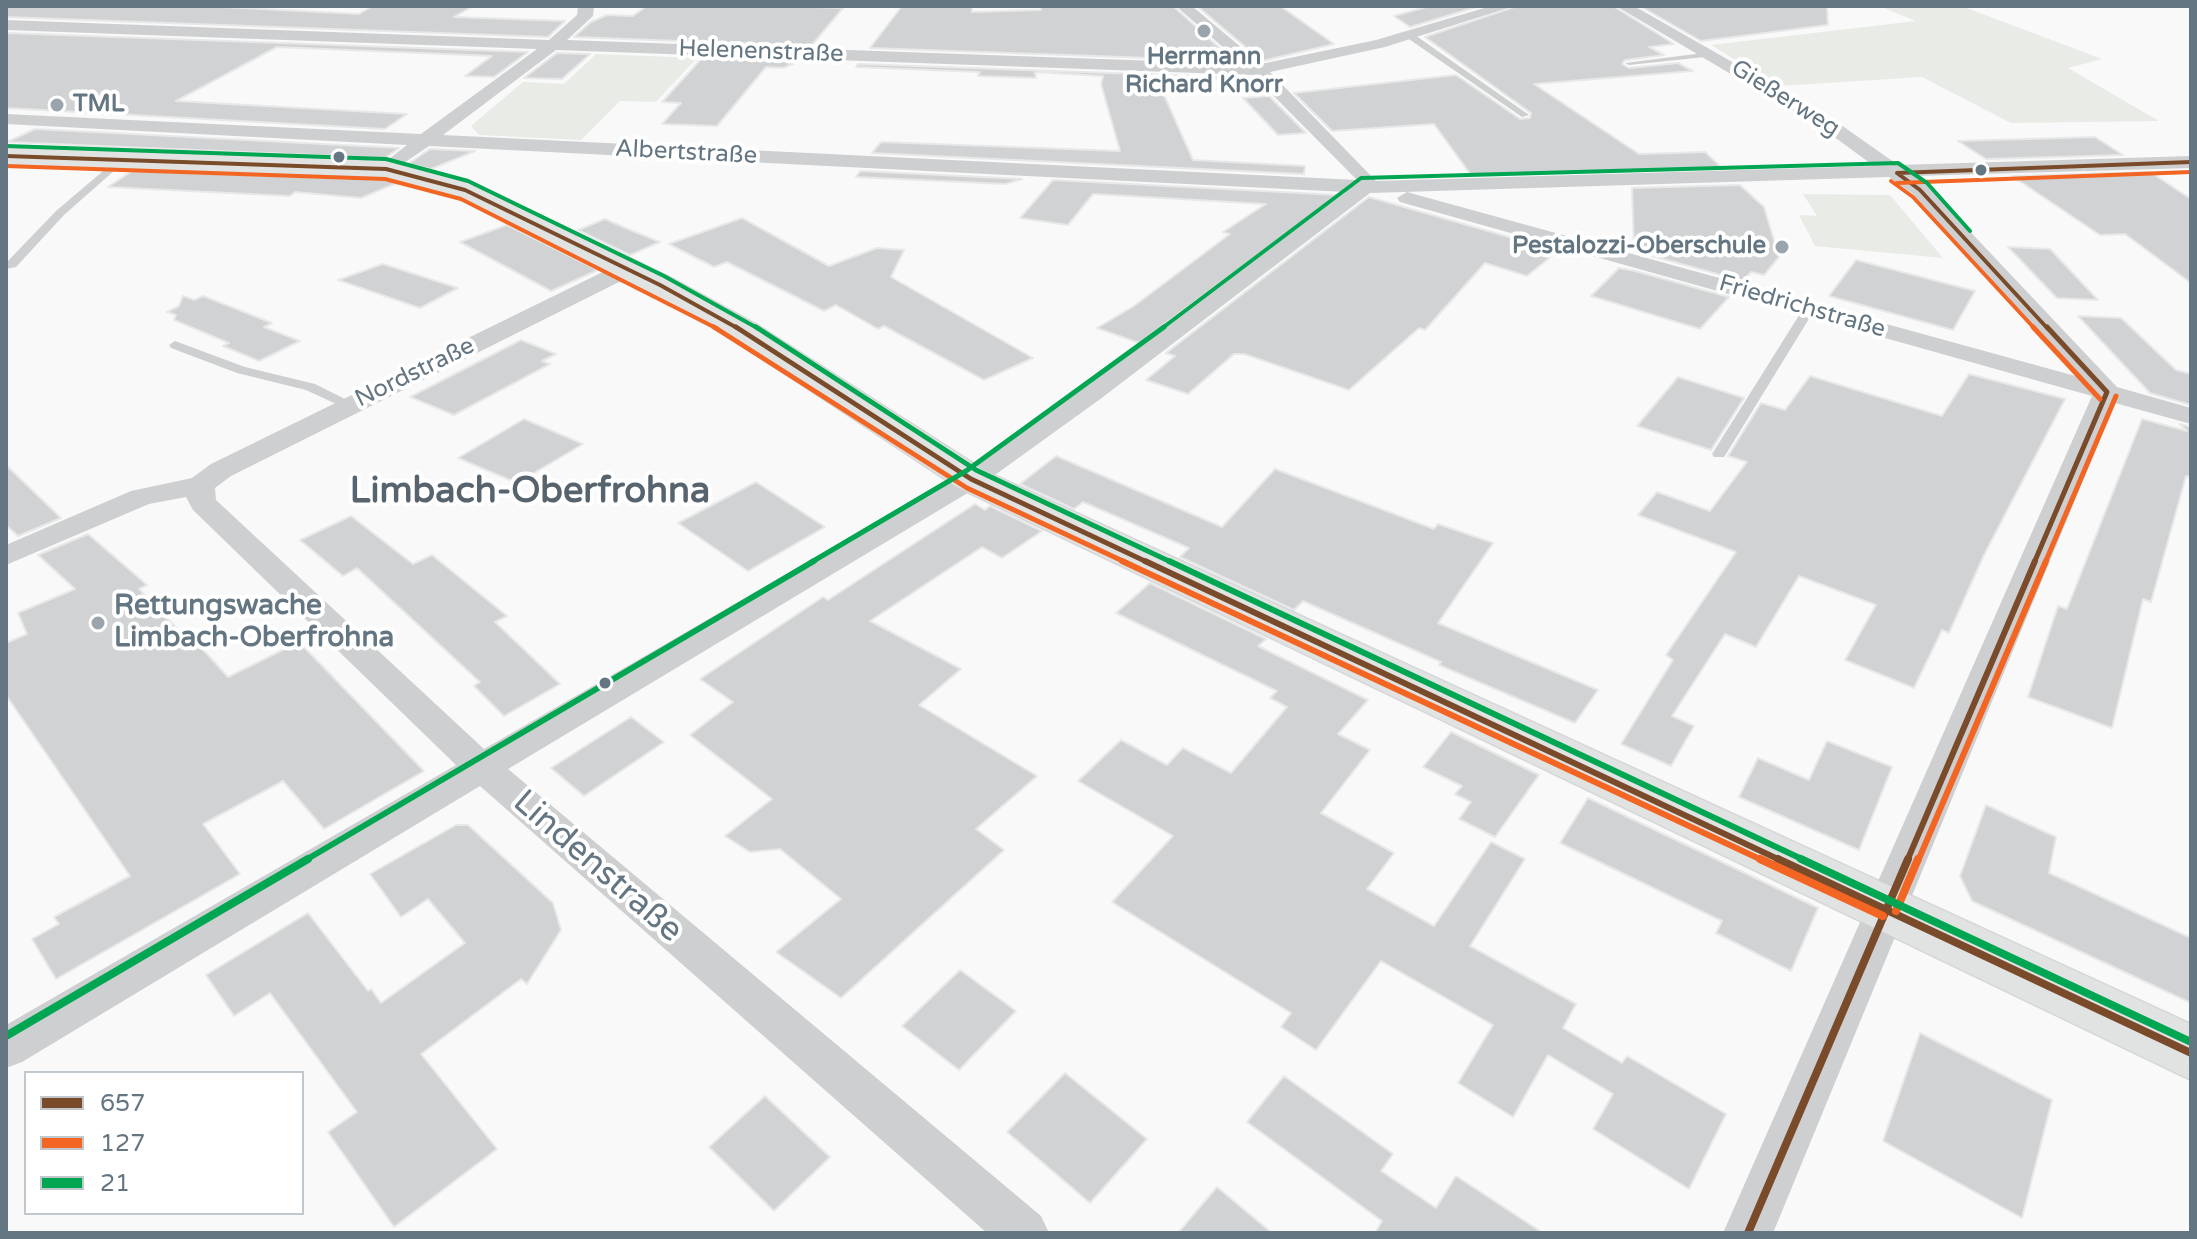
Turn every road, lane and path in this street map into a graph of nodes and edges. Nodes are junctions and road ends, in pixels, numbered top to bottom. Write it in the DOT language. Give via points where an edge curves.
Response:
graph roads {
  1 [pos="587,6"];
  2 [pos="1183,6"];
  3 [pos="1507,6"];
  4 [pos="1623,6"];
  5 [pos="6,25"];
  6 [pos="1409,35"];
  7 [pos="552,45"];
  8 [pos="1711,54"];
  9 [pos="1629,63"];
  10 [pos="1258,70"];
  11 [pos="1525,115"];
  12 [pos="6,119"];
  13 [pos="429,140"];
  14 [pos="6,156"];
  15 [pos="119,162"];
  16 [pos="2188,164"];
  17 [pos="386,169"];
  18 [pos="1897,173"];
  19 [pos="1365,187"];
  20 [pos="6,266"];
  21 [pos="627,269"];
  22 [pos="1809,309"];
  23 [pos="175,345"];
  24 [pos="2107,392"];
  25 [pos="350,405"];
  26 [pos="2191,416"];
  27 [pos="1719,454"];
  28 [pos="971,479"];
  29 [pos="203,482"];
  30 [pos="6,556"];
  31 [pos="480,766"];
  32 [pos="1887,907"];
  33 [pos="6,1048"];
  34 [pos="2191,1053"];
  35 [pos="1024,1233"];
  36 [pos="1748,1233"];
  1 -- 7 [label="street" via="585,16"];
  2 -- 10 [label="street"];
  3 -- 6 [label="street, Helenenstraße"];
  4 -- 8 [label="street, Gießerweg"];
  5 -- 7 [label="street, Helenenstraße"];
  6 -- 10 [label="street, Helenenstraße"];
  6 -- 11 [label="lane"];
  7 -- 10 [label="street, Helenenstraße"];
  7 -- 13 [label="street"];
  8 -- 9 [label="lane, Gießerweg"];
  8 -- 18 [label="street, Gießerweg" via="1828,124"];
  10 -- 19 [label="street" via="1367,179"];
  12 -- 13 [label="street, Albertstraße"];
  13 -- 17 [label="street"];
  13 -- 19 [label="street, Albertstraße"];
  14 -- 15 [label="main road"];
  15 -- 17 [label="main road"];
  15 -- 20 [label="lane"];
  16 -- 18 [label="street"];
  17 -- 21 [label="main road" via="465,190"];
  18 -- 19 [label="street"];
  18 -- 24 [label="street, Gießerweg" via="1920,190"];
  19 -- 22 [label="street, Friedrichstraße"];
  19 -- 28 [label="street"];
  21 -- 25 [label="street, Nordstraße"];
  21 -- 28 [label="main road" via="745,332"];
  22 -- 24 [label="street, Friedrichstraße"];
  22 -- 27 [label="lane"];
  23 -- 25 [label="lane" via="241,370 310,387"];
  24 -- 26 [label="street, Friedrichstraße"];
  24 -- 32 [label="street"];
  25 -- 29 [label="street, Nordstraße"];
  28 -- 31 [label="street"];
  28 -- 32 [label="main road"];
  29 -- 30 [label="street, Nordstraße" via="141,497"];
  29 -- 31 [label="street, Lindenstraße" via="203,504"];
  31 -- 33 [label="street"];
  31 -- 35 [label="street, Lindenstraße"];
  32 -- 34 [label="main road"];
  32 -- 36 [label="street"];
}
